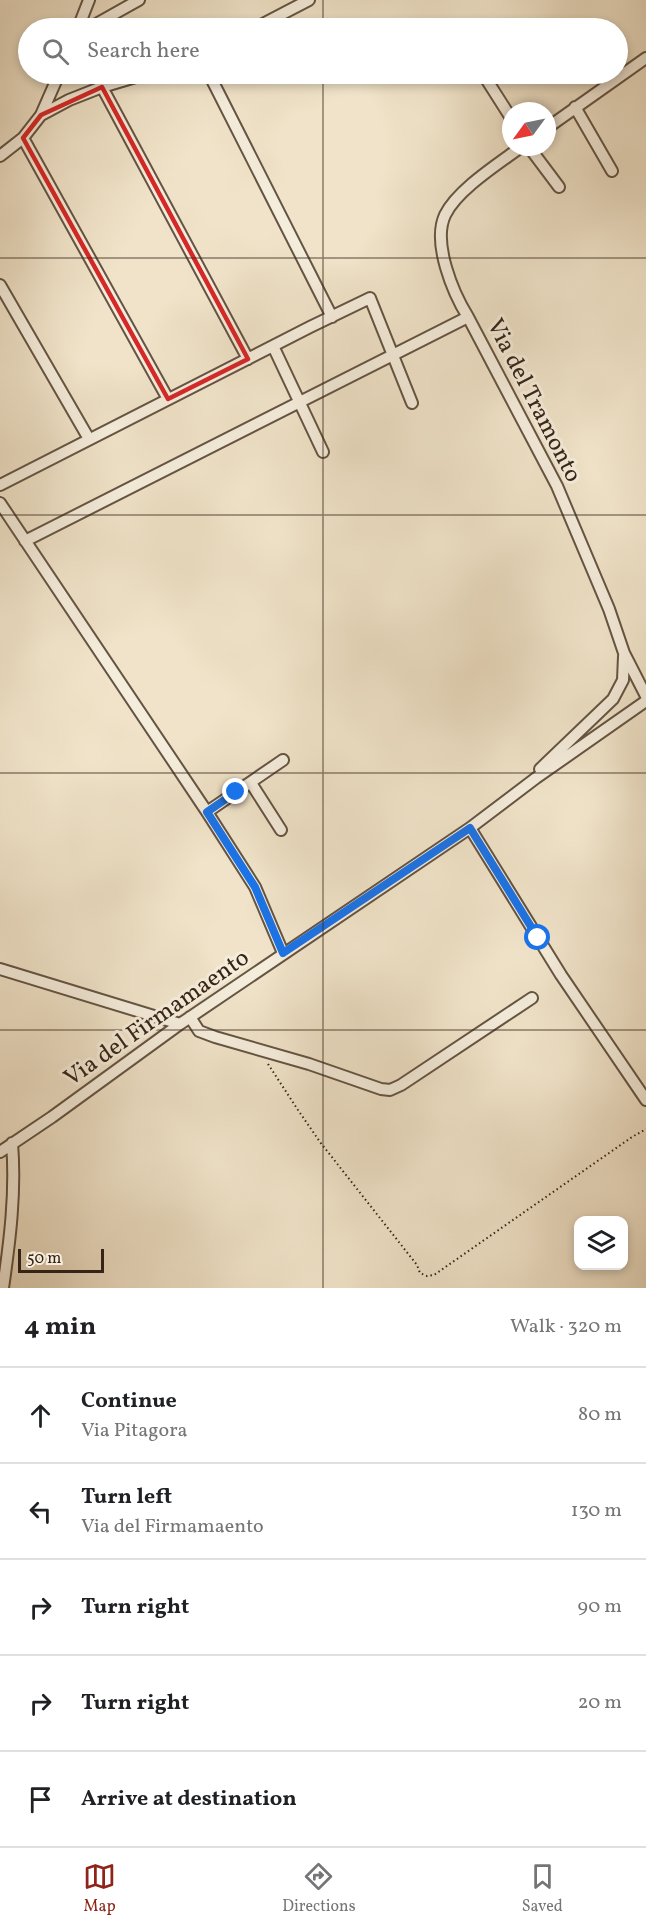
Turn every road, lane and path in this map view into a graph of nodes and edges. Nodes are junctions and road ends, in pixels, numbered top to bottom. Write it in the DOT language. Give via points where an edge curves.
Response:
graph roads {
  1 [pos="89,0"];
  2 [pos="139,0"];
  3 [pos="309,0"];
  4 [pos="82,18"];
  5 [pos="107,18"];
  6 [pos="274,18"];
  7 [pos="646,58"];
  8 [pos="628,70"];
  9 [pos="55,84"];
  10 [pos="112,84"];
  11 [pos="214,84"];
  12 [pos="489,84"];
  13 [pos="608,84"];
  14 [pos="102,87"];
  15 [pos="502,104"];
  16 [pos="575,107"];
  17 [pos="41,115"];
  18 [pos="556,121"];
  19 [pos="22,138"];
  20 [pos="0,156"];
  21 [pos="509,156"];
  22 [pos="537,156"];
  23 [pos="612,171"];
  24 [pos="559,187"];
  25 [pos="0,285"];
  26 [pos="332,317"];
  27 [pos="468,317"];
  28 [pos="273,346"];
  29 [pos="394,355"];
  30 [pos="248,359"];
  31 [pos="168,399"];
  32 [pos="301,402"];
  33 [pos="412,403"];
  34 [pos="89,439"];
  35 [pos="323,452"];
  36 [pos="0,486"];
  37 [pos="0,503"];
  38 [pos="26,541"];
  39 [pos="624,653"];
  40 [pos="646,696"];
  41 [pos="646,701"];
  42 [pos="283,760"];
  43 [pos="250,783"];
  44 [pos="514,795"];
  45 [pos="207,812"];
  46 [pos="470,828"];
  47 [pos="281,830"];
  48 [pos="283,953"];
  49 [pos="0,969"];
  50 [pos="532,998"];
  51 [pos="190,1017"];
  52 [pos="180,1024"];
  53 [pos="263,1051"];
  54 [pos="646,1100"];
  55 [pos="646,1129"];
  56 [pos="12,1143"];
  57 [pos="0,1152"];
  58 [pos="3,1288"];
  1 -- 4 [label="street"];
  2 -- 5 [label="street"];
  3 -- 6 [label="street"];
  7 -- 8 [label="street"];
  9 -- 17 [label="street"];
  10 -- 14 [label="street"];
  11 -- 26 [label="street"];
  12 -- 15 [label="street"];
  13 -- 16 [label="street"];
  14 -- 17 [label="street"];
  14 -- 30 [label="street"];
  16 -- 18 [label="street"];
  16 -- 23 [label="street"];
  17 -- 19 [label="street"];
  19 -- 20 [label="street"];
  19 -- 31 [label="street"];
  21 -- 27 [label="street, Via del Tramonto" via="475,182 445,216 443,255"];
  22 -- 24 [label="street"];
  25 -- 34 [label="street"];
  26 -- 28 [label="street"];
  26 -- 29 [label="street" via="370,298"];
  27 -- 29 [label="street"];
  27 -- 39 [label="street, Via del Tramonto" via="557,486"];
  28 -- 30 [label="street"];
  28 -- 32 [label="street"];
  29 -- 32 [label="street"];
  29 -- 33 [label="street"];
  30 -- 31 [label="street"];
  31 -- 34 [label="street"];
  32 -- 35 [label="street"];
  32 -- 38 [label="street"];
  34 -- 36 [label="street"];
  37 -- 38 [label="street"];
  38 -- 45 [label="street"];
  39 -- 40 [label="street, Via del Tramonto"];
  39 -- 44 [label="street, Via del Firmamaento" via="623,680 613,699"];
  41 -- 44 [label="street, Via del Firmamaento"];
  42 -- 43 [label="street"];
  43 -- 45 [label="street"];
  43 -- 47 [label="street"];
  44 -- 46 [label="street, Via del Firmamaento"];
  45 -- 48 [label="street" via="255,887"];
  46 -- 48 [label="street, Via del Firmamaento"];
  46 -- 54 [label="street" via="561,975"];
  48 -- 51 [label="street, Via del Firmamaento"];
  49 -- 52 [label="street"];
  50 -- 53 [label="street" via="390,1090"];
  51 -- 52 [label="street, Via del Firmamaento"];
  51 -- 53 [label="street" via="199,1031"];
  52 -- 56 [label="street, Via del Firmamaento"];
  53 -- 55 [label="path" via="320,1142 420,1273 427,1276 443,1269"];
  56 -- 57 [label="street, Via del Firmamaento"];
  56 -- 58 [label="street" via="14,1169"];
}
